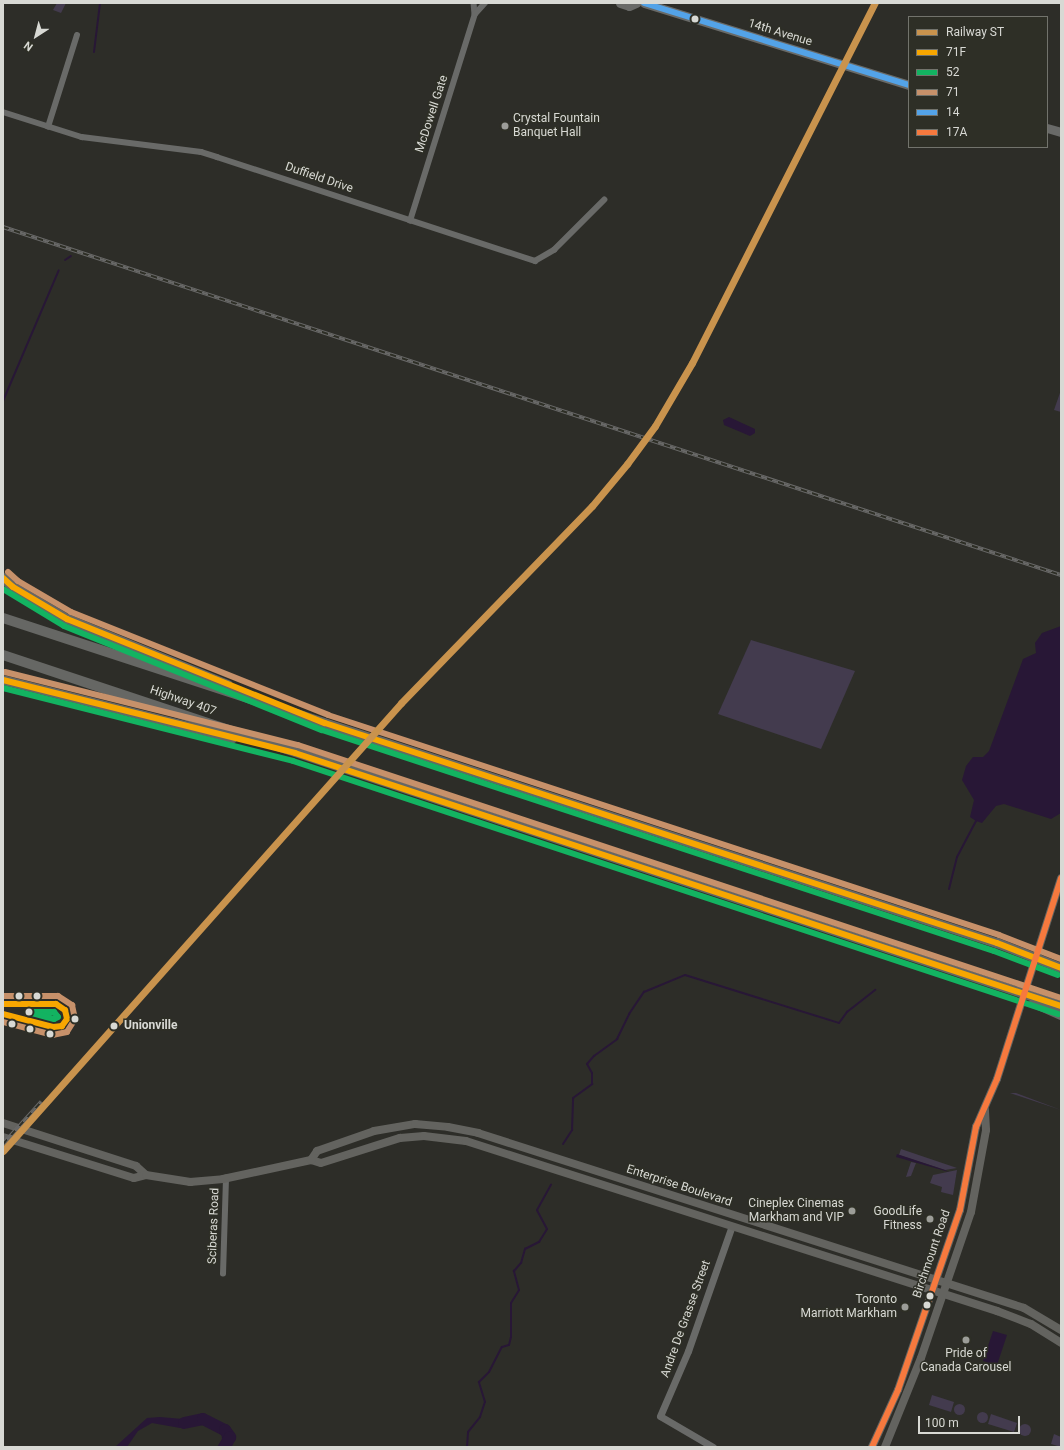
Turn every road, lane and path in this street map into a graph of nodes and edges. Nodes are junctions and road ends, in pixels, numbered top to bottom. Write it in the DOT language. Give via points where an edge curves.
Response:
graph roads {
  1 [pos="474,3"];
  2 [pos="485,3"];
  3 [pos="620,3"];
  4 [pos="636,3"];
  5 [pos="644,3"];
  6 [pos="475,14"];
  7 [pos="77,34"];
  8 [pos="908,85"];
  9 [pos="3,112"];
  10 [pos="48,127"];
  11 [pos="1048,128"];
  12 [pos="1061,132"];
  13 [pos="604,200"];
  14 [pos="410,221"];
  15 [pos="3,578"];
  16 [pos="3,618"];
  17 [pos="3,655"];
  18 [pos="3,680"];
  19 [pos="325,723"];
  20 [pos="295,753"];
  21 [pos="1061,878"];
  22 [pos="997,943"];
  23 [pos="1061,960"];
  24 [pos="1061,968"];
  25 [pos="1061,1012"];
  26 [pos="985,1110"];
  27 [pos="3,1123"];
  28 [pos="3,1136"];
  29 [pos="311,1160"];
  30 [pos="146,1175"];
  31 [pos="226,1178"];
  32 [pos="734,1217"];
  33 [pos="731,1228"];
  34 [pos="223,1274"];
  35 [pos="936,1280"];
  36 [pos="948,1284"];
  37 [pos="932,1290"];
  38 [pos="943,1294"];
  39 [pos="1061,1330"];
  40 [pos="1061,1343"];
  41 [pos="713,1447"];
  42 [pos="872,1447"];
  43 [pos="885,1447"];
  1 -- 6 [label="street, McDowell Gate"];
  2 -- 6 [label="street, McDowell Gate"];
  3 -- 4 [label="main road" via="630,6"];
  5 -- 8 [label="main road, 14th Avenue"];
  6 -- 14 [label="street, McDowell Gate"];
  7 -- 10 [label="street"];
  9 -- 10 [label="street, Duffield Drive"];
  10 -- 14 [label="street, Duffield Drive" via="100,141 202,152"];
  11 -- 12 [label="main road"];
  13 -- 14 [label="street, Duffield Drive" via="554,250 535,261"];
  15 -- 19 [label="highway" via="13,587 67,619"];
  16 -- 19 [label="highway, Highway 407"];
  17 -- 20 [label="highway, Highway 407"];
  18 -- 20 [label="highway"];
  19 -- 22 [label="highway, Highway 407"];
  20 -- 25 [label="highway, Highway 407" via="983,980"];
  21 -- 26 [label="main road, Birchmount Road"];
  22 -- 23 [label="highway"];
  22 -- 24 [label="highway, Highway 407"];
  26 -- 35 [label="main road, Birchmount Road" via="976,1127 960,1210"];
  26 -- 36 [label="main road, Birchmount Road" via="986,1130 970,1212"];
  27 -- 30 [label="main road, Enterprise Boulevard" via="136,1166"];
  28 -- 30 [label="main road, Enterprise Boulevard" via="134,1178"];
  29 -- 31 [label="main road, Enterprise Boulevard"];
  29 -- 32 [label="main road, Enterprise Boulevard" via="317,1151 374,1130 415,1124 448,1127 478,1133"];
  29 -- 33 [label="main road, Enterprise Boulevard" via="321,1163 400,1138 424,1136 466,1141"];
  30 -- 31 [label="main road, Enterprise Boulevard" via="190,1182"];
  31 -- 34 [label="street, Sciberas Road"];
  32 -- 33 [label="street"];
  32 -- 35 [label="main road, Enterprise Boulevard"];
  33 -- 37 [label="main road, Enterprise Boulevard"];
  33 -- 41 [label="street, Andre De Grasse Street" via="688,1351 660,1416"];
  35 -- 36 [label="main road, Enterprise Boulevard"];
  35 -- 37 [label="main road, Birchmount Road"];
  36 -- 38 [label="main road, Birchmount Road"];
  36 -- 39 [label="main road, Enterprise Boulevard" via="1024,1308"];
  37 -- 38 [label="main road, Enterprise Boulevard"];
  37 -- 42 [label="main road, Birchmount Road" via="898,1390"];
  38 -- 40 [label="main road, Enterprise Boulevard" via="1031,1324"];
  38 -- 43 [label="main road, Birchmount Road" via="908,1393"];
}
